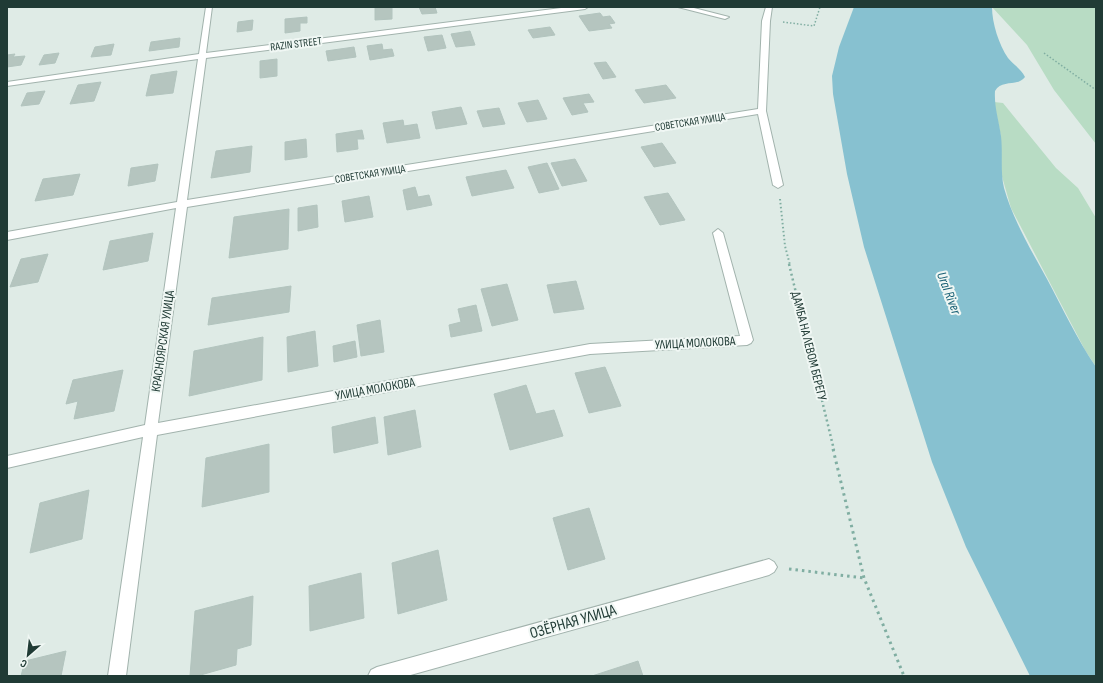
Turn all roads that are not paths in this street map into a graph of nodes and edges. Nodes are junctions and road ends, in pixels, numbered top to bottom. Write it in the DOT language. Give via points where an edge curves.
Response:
graph roads {
  1 [pos="209,7"];
  2 [pos="585,7"];
  3 [pos="681,7"];
  4 [pos="769,7"];
  5 [pos="725,17"];
  6 [pos="201,56"];
  7 [pos="7,84"];
  8 [pos="762,111"];
  9 [pos="778,185"];
  10 [pos="182,204"];
  11 [pos="718,233"];
  12 [pos="7,236"];
  13 [pos="150,430"];
  14 [pos="7,462"];
  15 [pos="769,567"];
  16 [pos="117,676"];
  17 [pos="377,676"];
  1 -- 6 [label="street, КРАСНОЯРСКАЯ УЛИЦА"];
  2 -- 6 [label="street, RAZIN STREET"];
  3 -- 5 [label="street"];
  4 -- 8 [label="street" via="766,21"];
  6 -- 7 [label="street, RAZIN STREET"];
  6 -- 10 [label="street, КРАСНОЯРСКАЯ УЛИЦА"];
  8 -- 9 [label="street"];
  8 -- 10 [label="street, СОВЕТСКАЯ УЛИЦА"];
  10 -- 12 [label="street, СОВЕТСКАЯ УЛИЦА"];
  10 -- 13 [label="street, КРАСНОЯРСКАЯ УЛИЦА"];
  11 -- 13 [label="street, УЛИЦА МОЛОКОВА" via="747,340 590,349"];
  13 -- 14 [label="street, УЛИЦА МОЛОКОВА"];
  13 -- 16 [label="street, КРАСНОЯРСКАЯ УЛИЦА"];
  15 -- 17 [label="street, ОЗЁРНАЯ УЛИЦА"];
}
